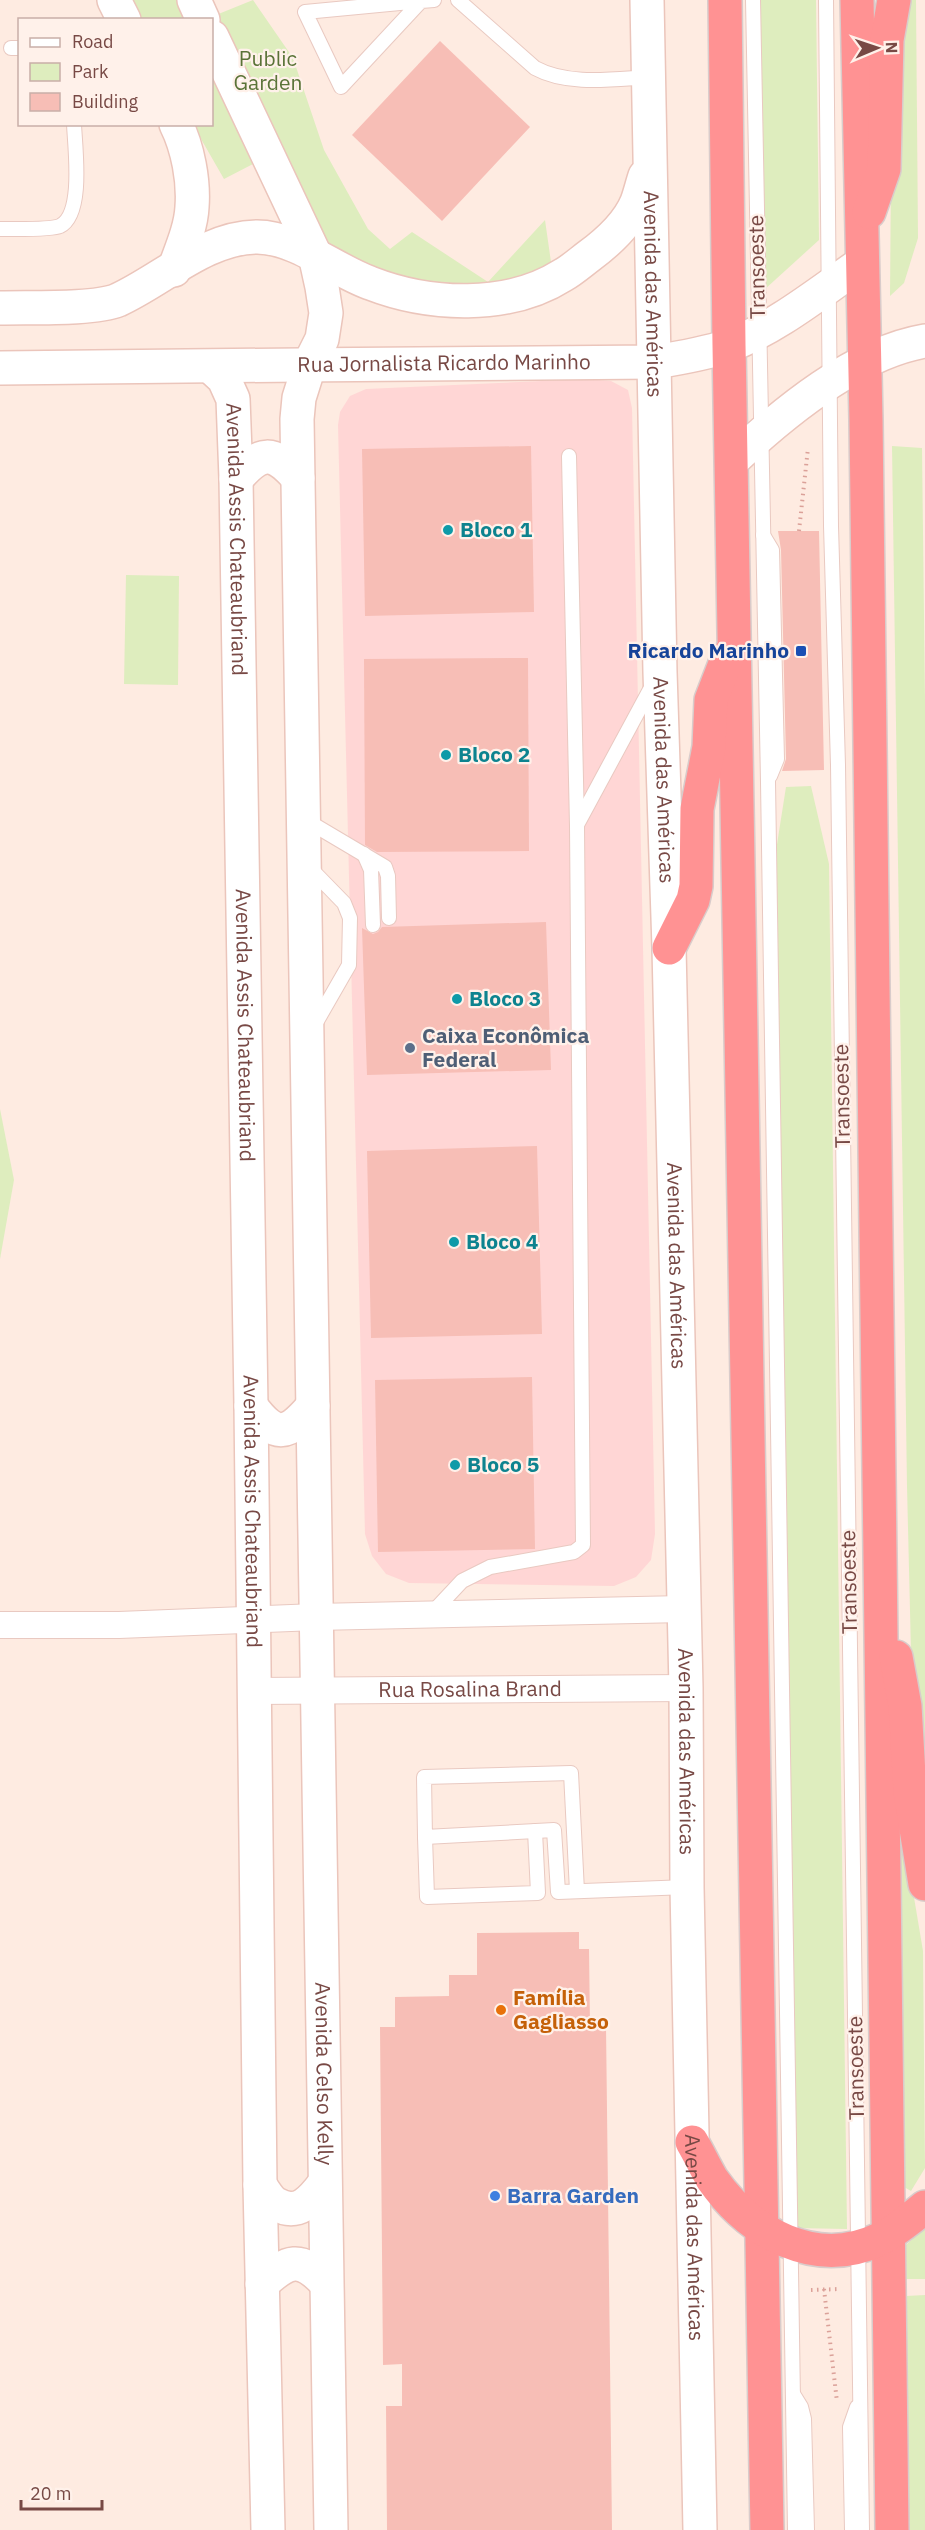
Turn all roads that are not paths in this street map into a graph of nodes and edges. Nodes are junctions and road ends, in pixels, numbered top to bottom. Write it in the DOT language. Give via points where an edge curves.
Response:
graph roads {
  1 [pos="114,0"];
  2 [pos="428,0"];
  3 [pos="458,0"];
  4 [pos="647,0"];
  5 [pos="726,0"];
  6 [pos="753,0"];
  7 [pos="826,0"];
  8 [pos="857,0"];
  9 [pos="894,0"];
  10 [pos="123,18"];
  11 [pos="213,42"];
  12 [pos="649,77"];
  13 [pos="74,126"];
  14 [pos="177,126"];
  15 [pos="650,160"];
  16 [pos="0,229"];
  17 [pos="861,230"];
  18 [pos="315,255"];
  19 [pos="862,263"];
  20 [pos="174,270"];
  21 [pos="830,285"];
  22 [pos="0,308"];
  23 [pos="759,331"];
  24 [pos="925,341"];
  25 [pos="729,345"];
  26 [pos="655,362"];
  27 [pos="310,363"];
  28 [pos="864,363"];
  29 [pos="211,367"];
  30 [pos="0,368"];
  31 [pos="831,382"];
  32 [pos="760,434"];
  33 [pos="569,456"];
  34 [pos="733,460"];
  35 [pos="298,478"];
  36 [pos="236,479"];
  37 [pos="735,640"];
  38 [pos="660,672"];
  39 [pos="303,819"];
  40 [pos="577,826"];
  41 [pos="364,854"];
  42 [pos="304,861"];
  43 [pos="389,918"];
  44 [pos="373,925"];
  45 [pos="669,948"];
  46 [pos="307,1038"];
  47 [pos="251,1406"];
  48 [pos="313,1406"];
  49 [pos="684,1609"];
  50 [pos="431,1614"];
  51 [pos="316,1617"];
  52 [pos="254,1620"];
  53 [pos="880,1622"];
  54 [pos="0,1625"];
  55 [pos="686,1688"];
  56 [pos="317,1690"];
  57 [pos="254,1691"];
  58 [pos="535,1831"];
  59 [pos="425,1837"];
  60 [pos="925,1884"];
  61 [pos="687,1887"];
  62 [pos="576,1891"];
  63 [pos="692,2142"];
  64 [pos="324,2184"];
  65 [pos="260,2186"];
  66 [pos="925,2207"];
  67 [pos="762,2227"];
  68 [pos="888,2235"];
  69 [pos="789,2244"];
  70 [pos="858,2247"];
  71 [pos="326,2283"];
  72 [pos="262,2284"];
  73 [pos="792,2393"];
  74 [pos="861,2400"];
  75 [pos="268,2530"];
  76 [pos="331,2530"];
  77 [pos="700,2530"];
  78 [pos="767,2530"];
  79 [pos="795,2530"];
  80 [pos="807,2530"];
  81 [pos="852,2530"];
  82 [pos="862,2530"];
  83 [pos="892,2530"];
  1 -- 10 [label="street"];
  2 -- 2 [label="lane" via="341,87 305,12"];
  3 -- 12 [label="lane" via="548,75 591,79"];
  4 -- 12 [label="street, Avenida das Américas"];
  5 -- 25 [label="highway"];
  6 -- 23 [label="lane, Transoeste"];
  7 -- 21 [label="lane, Transoeste"];
  8 -- 17 [label="highway"];
  9 -- 17 [label="highway" via="887,40 884,169"];
  11 -- 18 [label="street"];
  12 -- 15 [label="street, Avenida das Américas"];
  13 -- 16 [label="lane" via="75,206 69,220 58,227"];
  14 -- 20 [label="street" via="190,174 192,207"];
  15 -- 18 [label="street" via="637,203 616,232 563,275 512,296 477,301 423,298 369,283"];
  15 -- 26 [label="street, Avenida das Américas"];
  17 -- 19 [label="highway"];
  18 -- 20 [label="street" via="278,240 236,239 207,249"];
  18 -- 27 [label="street" via="326,313 322,339"];
  19 -- 21 [label="street, Rua Jornalista Ricardo Marinho"];
  19 -- 28 [label="highway"];
  20 -- 22 [label="street" via="116,301"];
  21 -- 23 [label="street, Rua Jornalista Ricardo Marinho"];
  21 -- 31 [label="lane, Transoeste"];
  23 -- 25 [label="street, Rua Jornalista Ricardo Marinho"];
  23 -- 32 [label="lane, Transoeste"];
  24 -- 28 [label="street" via="896,348"];
  25 -- 26 [label="street, Rua Jornalista Ricardo Marinho"];
  25 -- 34 [label="highway"];
  26 -- 27 [label="street, Rua Jornalista Ricardo Marinho"];
  26 -- 38 [label="street, Avenida das Américas"];
  27 -- 29 [label="street, Rua Jornalista Ricardo Marinho"];
  27 -- 35 [label="street" via="299,399"];
  28 -- 31 [label="street"];
  28 -- 53 [label="highway"];
  29 -- 30 [label="street, Rua Jornalista Ricardo Marinho"];
  29 -- 36 [label="street, Avenida Assis Chateaubriand" via="224,379 233,399"];
  31 -- 32 [label="street" via="806,396"];
  31 -- 70 [label="lane, Transoeste" via="831,526 825,541 825,558 829,740 838,765"];
  32 -- 34 [label="street"];
  32 -- 69 [label="lane, Transoeste" via="762,534 772,550 777,759 768,782"];
  33 -- 40 [label="lane"];
  34 -- 37 [label="highway"];
  35 -- 36 [label="street" via="283,461 266,456 252,461"];
  35 -- 39 [label="street"];
  36 -- 47 [label="street, Avenida Assis Chateaubriand"];
  37 -- 45 [label="highway" via="711,700 710,747 697,809 693,900"];
  37 -- 67 [label="highway"];
  38 -- 40 [label="lane"];
  38 -- 45 [label="street, Avenida das Américas"];
  39 -- 41 [label="lane"];
  39 -- 42 [label="street"];
  40 -- 50 [label="lane" via="583,1545 574,1552 490,1567 462,1581"];
  41 -- 43 [label="lane" via="387,871"];
  41 -- 44 [label="lane" via="371,870"];
  42 -- 46 [label="street"];
  42 -- 46 [label="lane" via="344,903 350,918 349,966"];
  45 -- 49 [label="street, Avenida das Américas"];
  46 -- 48 [label="street"];
  47 -- 48 [label="street" via="264,1424 280,1431 296,1426"];
  47 -- 52 [label="street, Avenida Assis Chateaubriand"];
  48 -- 51 [label="street"];
  49 -- 50 [label="street"];
  49 -- 55 [label="street, Avenida das Américas"];
  50 -- 51 [label="street"];
  51 -- 52 [label="street"];
  51 -- 56 [label="street, Avenida Celso Kelly"];
  52 -- 54 [label="street"];
  52 -- 57 [label="street, Avenida Assis Chateaubriand"];
  53 -- 60 [label="highway" via="895,1648 905,1706 910,1792"];
  53 -- 68 [label="highway"];
  55 -- 56 [label="street, Rua Rosalina Brand"];
  55 -- 61 [label="street, Avenida das Américas"];
  56 -- 57 [label="street, Rua Rosalina Brand"];
  56 -- 64 [label="street, Avenida Celso Kelly"];
  57 -- 65 [label="street"];
  58 -- 59 [label="lane"];
  58 -- 59 [label="lane" via="538,1893 427,1897"];
  58 -- 62 [label="lane" via="554,1830 558,1892"];
  59 -- 62 [label="lane" via="424,1777 571,1773"];
  61 -- 62 [label="lane"];
  61 -- 63 [label="street, Avenida das Américas"];
  63 -- 67 [label="highway" via="718,2186"];
  63 -- 77 [label="street, Avenida das Américas"];
  64 -- 65 [label="street" via="310,2202 294,2209 275,2204"];
  64 -- 71 [label="street, Avenida Celso Kelly"];
  65 -- 72 [label="street"];
  66 -- 68 [label="highway"];
  67 -- 69 [label="highway"];
  67 -- 78 [label="highway"];
  68 -- 70 [label="highway"];
  68 -- 83 [label="highway"];
  69 -- 70 [label="highway" via="822,2251"];
  69 -- 73 [label="lane, Transoeste"];
  70 -- 74 [label="lane, Transoeste"];
  71 -- 72 [label="street" via="313,2269 294,2263 279,2268"];
  71 -- 76 [label="street, Avenida Celso Kelly"];
  72 -- 75 [label="street"];
  73 -- 79 [label="lane, Transoeste"];
  73 -- 80 [label="lane, Transoeste" via="804,2419"];
  74 -- 81 [label="lane, Transoeste" via="850,2427"];
  74 -- 82 [label="lane, Transoeste"];
}
